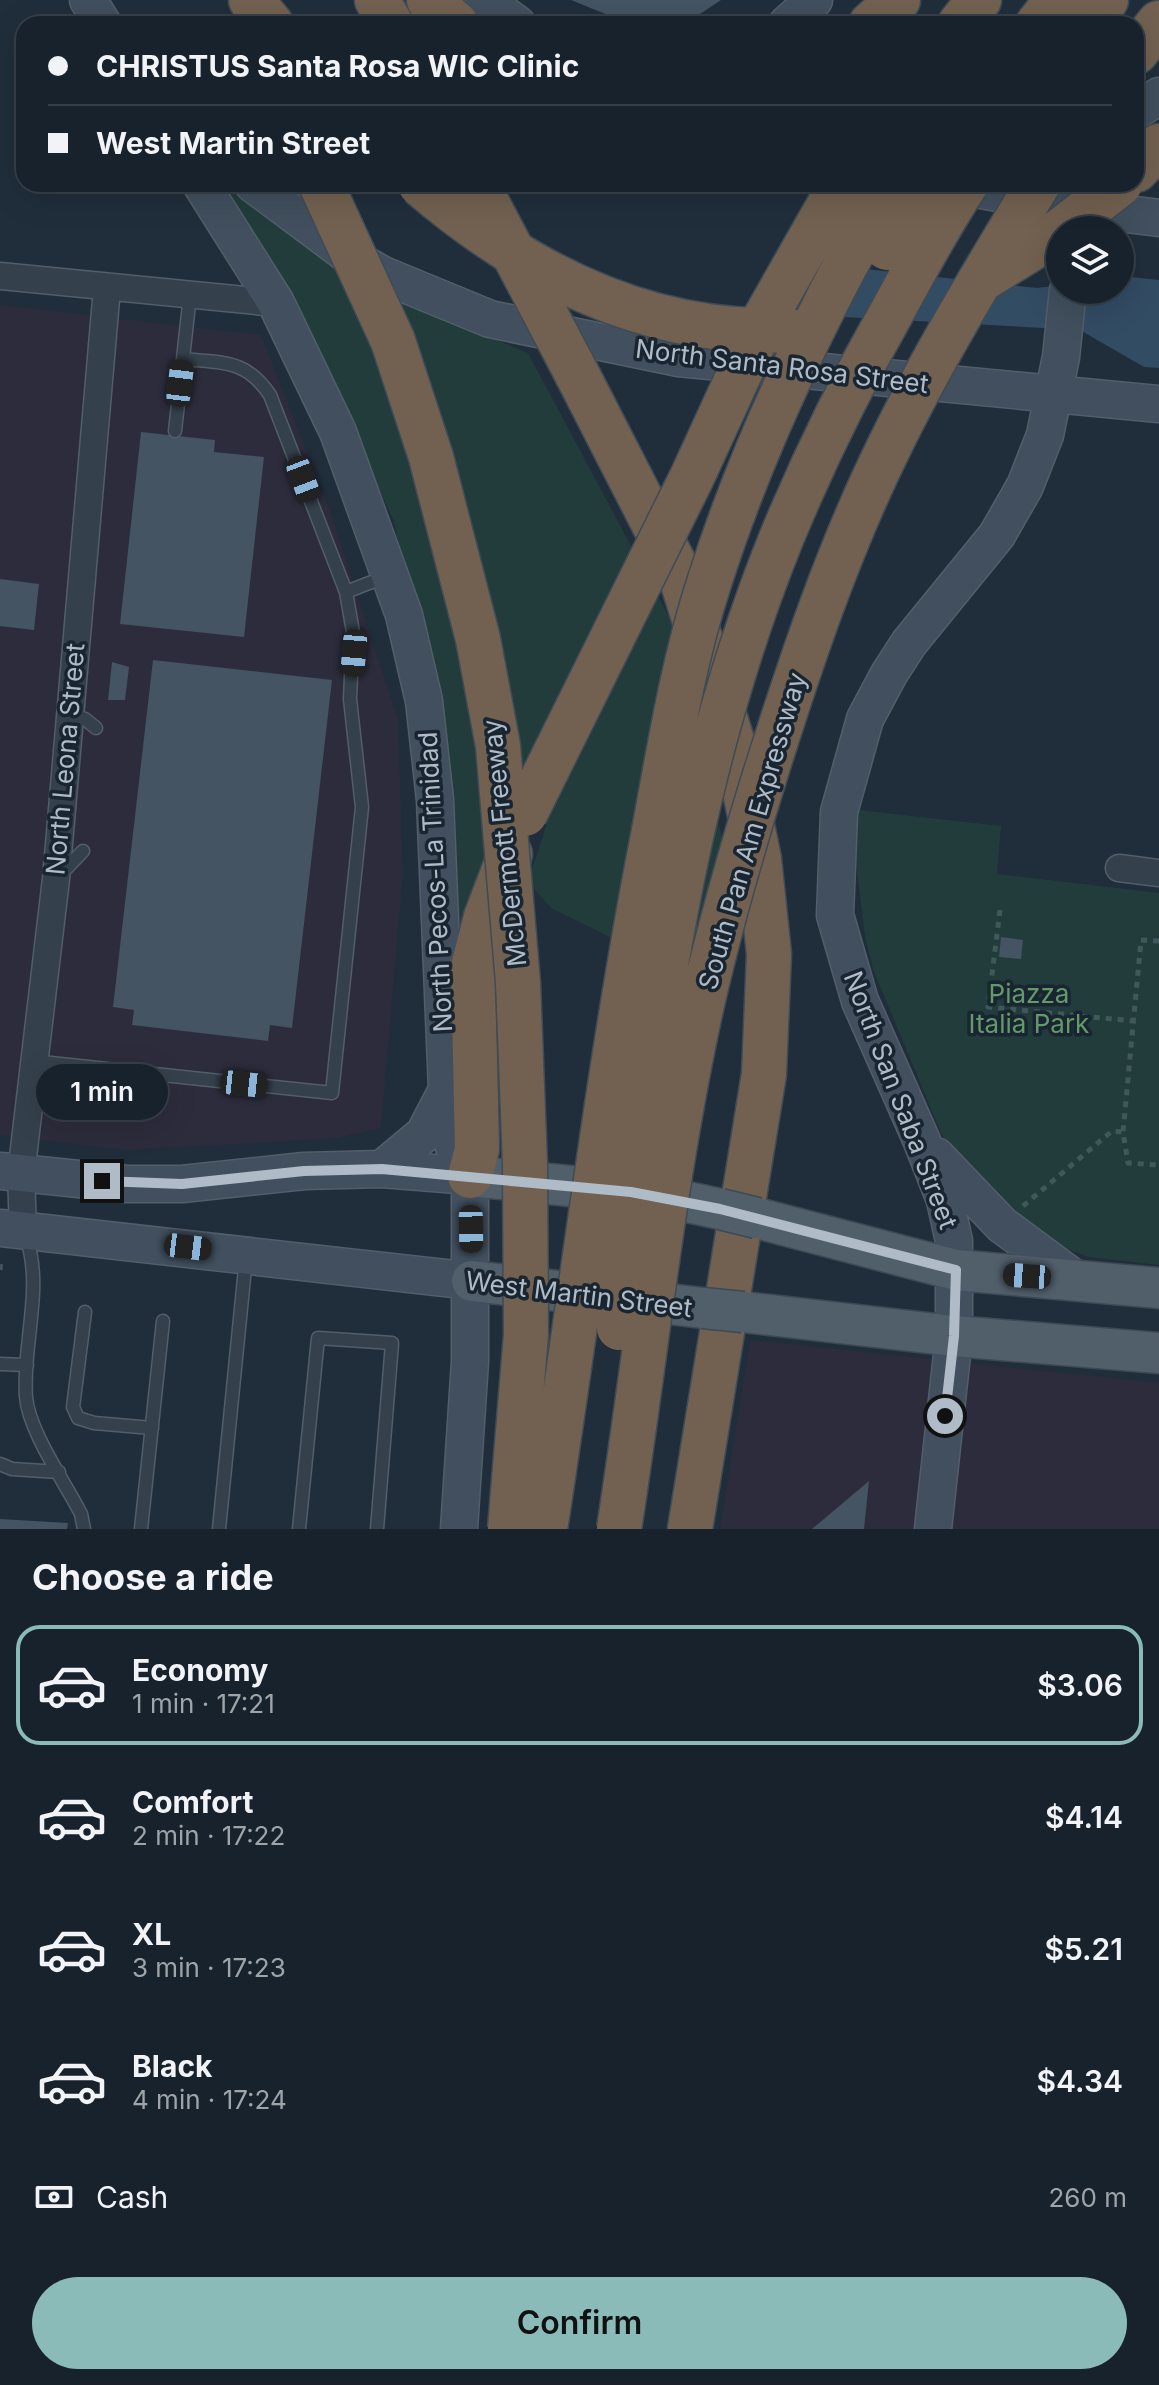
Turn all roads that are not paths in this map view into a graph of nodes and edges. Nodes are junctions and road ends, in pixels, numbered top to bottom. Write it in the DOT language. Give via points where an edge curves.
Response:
graph roads {
  1 [pos="251,0"];
  2 [pos="429,0"];
  3 [pos="484,0"];
  4 [pos="814,0"];
  5 [pos="898,0"];
  6 [pos="979,0"];
  7 [pos="1057,0"];
  8 [pos="1106,0"];
  9 [pos="264,16"];
  10 [pos="447,16"];
  11 [pos="506,16"];
  12 [pos="796,16"];
  13 [pos="880,16"];
  14 [pos="966,16"];
  15 [pos="1044,16"];
  16 [pos="1092,16"];
  17 [pos="1159,23"];
  18 [pos="1144,42"];
  19 [pos="1159,146"];
  20 [pos="1144,162"];
  21 [pos="206,192"];
  22 [pos="264,192"];
  23 [pos="325,192"];
  24 [pos="430,192"];
  25 [pos="481,192"];
  26 [pos="836,192"];
  27 [pos="885,192"];
  28 [pos="920,192"];
  29 [pos="961,192"];
  30 [pos="979,192"];
  31 [pos="1033,192"];
  32 [pos="1108,192"];
  33 [pos="1067,216"];
  34 [pos="1072,216"];
  35 [pos="1134,218"];
  36 [pos="1159,218"];
  37 [pos="1046,236"];
  38 [pos="0,276"];
  39 [pos="107,288"];
  40 [pos="190,295"];
  41 [pos="276,303"];
  42 [pos="1067,304"];
  43 [pos="183,359"];
  44 [pos="1054,395"];
  45 [pos="1159,404"];
  46 [pos="175,431"];
  47 [pos="389,575"];
  48 [pos="346,592"];
  49 [pos="67,713"];
  50 [pos="96,728"];
  51 [pos="668,759"];
  52 [pos="83,851"];
  53 [pos="1119,868"];
  54 [pos="1159,873"];
  55 [pos="56,879"];
  56 [pos="32,1061"];
  57 [pos="447,1090"];
  58 [pos="921,1139"];
  59 [pos="382,1169"];
  60 [pos="11,1172"];
  61 [pos="470,1176"];
  62 [pos="8,1239"];
  63 [pos="247,1254"];
  64 [pos="956,1270"];
  65 [pos="1075,1279"];
  66 [pos="472,1281"];
  67 [pos="1159,1288"];
  68 [pos="85,1312"];
  69 [pos="163,1321"];
  70 [pos="954,1336"];
  71 [pos="1159,1353"];
  72 [pos="0,1364"];
  73 [pos="27,1365"];
  74 [pos="152,1428"];
  75 [pos="0,1464"];
  76 [pos="59,1472"];
  77 [pos="84,1529"];
  78 [pos="141,1529"];
  79 [pos="219,1529"];
  80 [pos="299,1529"];
  81 [pos="377,1529"];
  82 [pos="459,1529"];
  83 [pos="510,1529"];
  84 [pos="545,1529"];
  85 [pos="596,1529"];
  86 [pos="619,1529"];
  87 [pos="690,1529"];
  88 [pos="933,1529"];
  1 -- 9 [label="highway"];
  2 -- 10 [label="highway"];
  3 -- 11 [label="main road"];
  4 -- 12 [label="main road"];
  5 -- 13 [label="highway"];
  6 -- 14 [label="highway"];
  7 -- 15 [label="highway"];
  8 -- 16 [label="highway"];
  17 -- 18 [label="highway"];
  19 -- 20 [label="highway"];
  21 -- 41 [label="main road, North Pecos-La Trinidad"];
  22 -- 44 [label="main road, North Santa Rosa Street" via="383,275 490,319 678,358"];
  23 -- 83 [label="highway, McDermott Freeway, bridge" via="393,341 431,457 478,639 498,746 519,997 525,1165 526,1335"];
  24 -- 37 [label="highway, bridge" via="499,246 597,298 684,323 744,329 835,324 945,297 996,273"];
  25 -- 87 [label="highway, bridge" via="681,577 739,763 759,859 769,954 764,1074"];
  26 -- 61 [label="highway, bridge" via="765,318 525,814 486,917 473,967 477,1149"];
  27 -- 51 [label="highway, bridge" via="830,289 746,474 708,585 679,691"];
  28 -- 51 [label="highway, bridge" via="782,443"];
  29 -- 85 [label="highway, South Pan Am Expressway, bridge" via="863,362 803,488 725,704 664,974 633,1191"];
  30 -- 33 [label="main road"];
  31 -- 86 [label="highway, South Pan Am Expressway, bridge" via="948,331 889,447 814,624 778,734 697,1027"];
  32 -- 34 [label="highway, bridge"];
  35 -- 36 [label="main road"];
  38 -- 39 [label="street"];
  39 -- 40 [label="street"];
  39 -- 49 [label="street, North Leona Street"];
  40 -- 41 [label="street"];
  40 -- 43 [label="lane"];
  41 -- 47 [label="main road, North Pecos-La Trinidad" via="338,432"];
  42 -- 44 [label="main road, North San Saba Street"];
  43 -- 46 [label="lane"];
  43 -- 48 [label="lane" via="237,365 258,377 270,395"];
  44 -- 45 [label="main road, North Santa Rosa Street"];
  44 -- 58 [label="main road, North San Saba Street" via="1025,486 997,535 909,643 865,719 839,812 835,915 860,1001"];
  47 -- 48 [label="lane"];
  47 -- 57 [label="main road, North Pecos-La Trinidad" via="424,701 435,800"];
  48 -- 56 [label="lane" via="353,632 350,699 362,807 332,1093"];
  49 -- 50 [label="lane"];
  49 -- 55 [label="street, North Leona Street"];
  51 -- 84 [label="highway, bridge" via="627,967"];
  52 -- 55 [label="lane"];
  53 -- 54 [label="street"];
  55 -- 56 [label="street, North Leona Street"];
  56 -- 60 [label="street, North Leona Street"];
  57 -- 59 [label="main road" via="424,1134"];
  57 -- 61 [label="main road, North Pecos-La Trinidad" via="454,1147"];
  58 -- 64 [label="main road, North San Saba Street" via="945,1200"];
  58 -- 65 [label="main road" via="1002,1225"];
  59 -- 60 [label="main road" via="182,1184"];
  59 -- 61 [label="main road"];
  60 -- 62 [label="street, North Leona Street"];
  61 -- 64 [label="main road" via="650,1194"];
  61 -- 66 [label="main road, North Pecos-La Trinidad"];
  62 -- 63 [label="main road, West Martin Street"];
  62 -- 73 [label="lane" via="34,1262"];
  63 -- 66 [label="main road, West Martin Street"];
  63 -- 79 [label="lane"];
  64 -- 65 [label="main road"];
  64 -- 70 [label="main road, North San Saba Street"];
  65 -- 67 [label="main road"];
  66 -- 70 [label="main road, West Martin Street, bridge"];
  66 -- 82 [label="main road, North Pecos-La Trinidad"];
  68 -- 74 [label="lane" via="73,1407 78,1418"];
  69 -- 74 [label="lane"];
  70 -- 71 [label="main road, West Martin Street"];
  70 -- 88 [label="main road, North San Saba Street"];
  72 -- 73 [label="lane"];
  73 -- 76 [label="lane" via="26,1399"];
  74 -- 78 [label="lane"];
  75 -- 76 [label="lane"];
  76 -- 77 [label="lane"];
  80 -- 81 [label="lane" via="318,1338 392,1343"];
}
